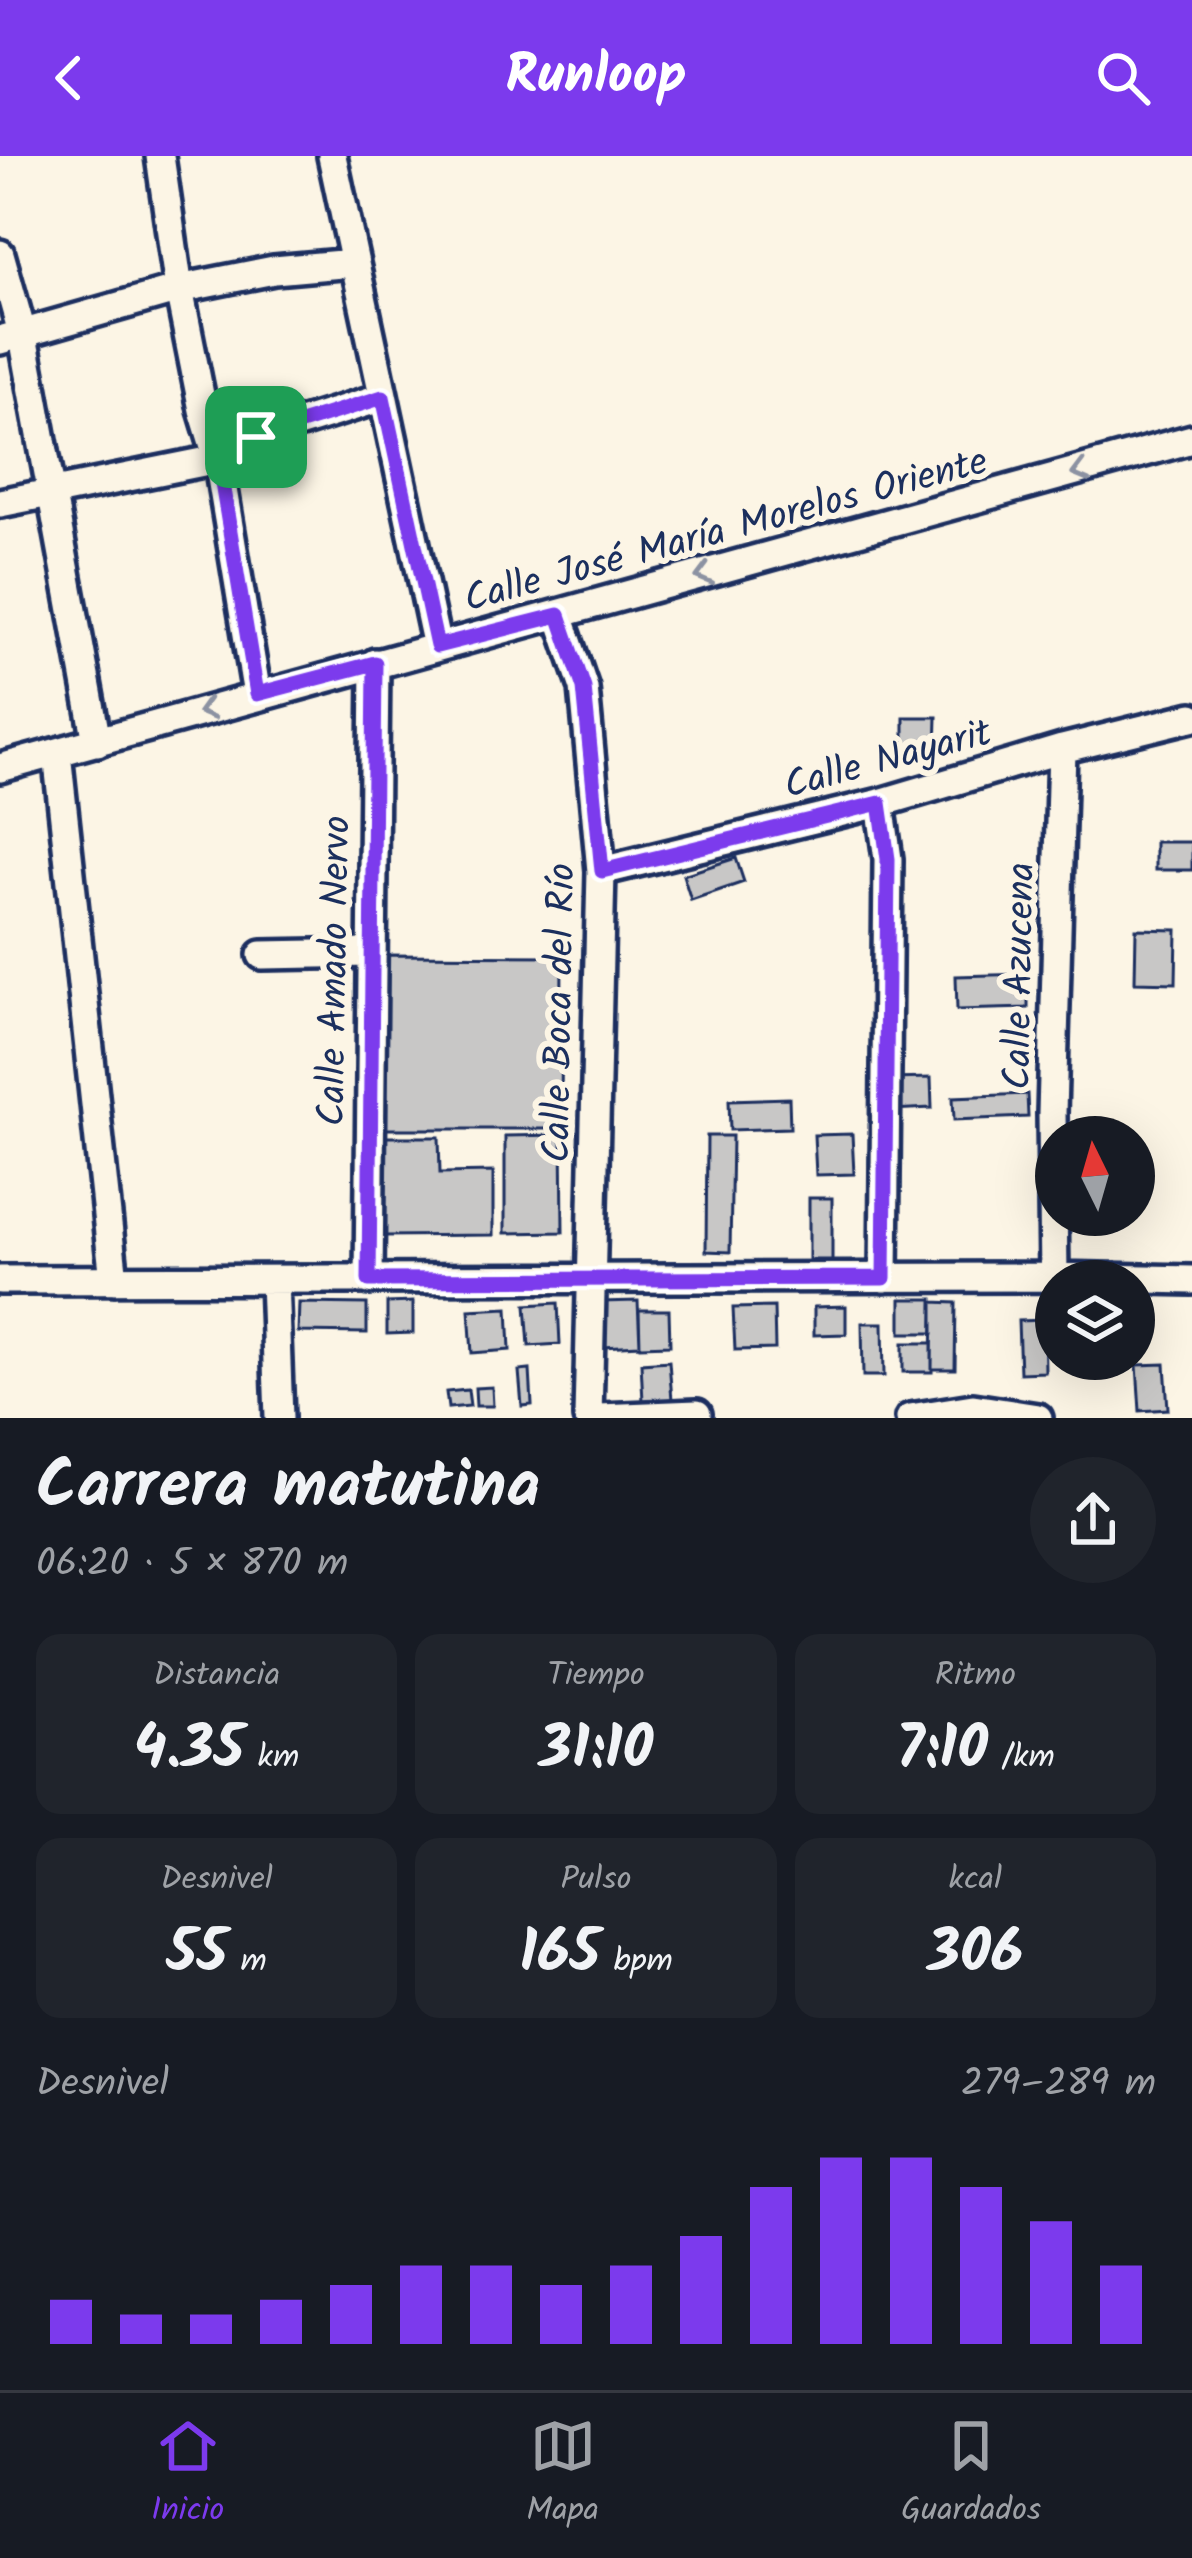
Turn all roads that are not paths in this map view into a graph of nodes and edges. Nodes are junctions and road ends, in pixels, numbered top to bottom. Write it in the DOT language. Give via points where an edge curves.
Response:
graph roads {
  1 [pos="160,156"];
  2 [pos="332,156"];
  3 [pos="0,254"];
  4 [pos="353,263"];
  5 [pos="179,289"];
  6 [pos="12,338"];
  7 [pos="383,397"];
  8 [pos="1192,439"];
  9 [pos="218,459"];
  10 [pos="54,495"];
  11 [pos="0,503"];
  12 [pos="559,615"];
  13 [pos="437,646"];
  14 [pos="375,663"];
  15 [pos="257,694"];
  16 [pos="1192,717"];
  17 [pos="97,742"];
  18 [pos="1062,749"];
  19 [pos="57,753"];
  20 [pos="0,768"];
  21 [pos="880,803"];
  22 [pos="602,871"];
  23 [pos="370,953"];
  24 [pos="262,955"];
  25 [pos="1054,1260"];
  26 [pos="1035,1277"];
  27 [pos="884,1278"];
  28 [pos="1155,1279"];
  29 [pos="0,1280"];
  30 [pos="114,1280"];
  31 [pos="274,1280"];
  32 [pos="369,1280"];
  33 [pos="590,1280"];
  34 [pos="1192,1280"];
  35 [pos="697,1414"];
  36 [pos="279,1418"];
  37 [pos="588,1418"];
  38 [pos="600,1418"];
  39 [pos="910,1418"];
  40 [pos="1039,1418"];
  1 -- 5 [label="street"];
  2 -- 4 [label="street"];
  3 -- 6 [label="street"];
  4 -- 5 [label="street"];
  4 -- 7 [label="street"];
  5 -- 6 [label="street"];
  5 -- 9 [label="street"];
  6 -- 10 [label="street"];
  7 -- 9 [label="street" via="256,437"];
  7 -- 13 [label="street"];
  8 -- 12 [label="street, Calle José María Morelos Oriente, one-way"];
  9 -- 10 [label="street"];
  9 -- 15 [label="street"];
  10 -- 11 [label="street"];
  10 -- 17 [label="street"];
  12 -- 13 [label="street, Calle José María Morelos Oriente"];
  12 -- 22 [label="street, Calle Boca del Río" via="584,688"];
  13 -- 14 [label="street, Calle José María Morelos Oriente"];
  14 -- 15 [label="street, Calle José María Morelos Oriente"];
  14 -- 23 [label="street, Calle Amado Nervo"];
  15 -- 17 [label="street, Calle José María Morelos Oriente, one-way"];
  16 -- 18 [label="street, Calle Nayarit"];
  17 -- 19 [label="street, Calle José María Morelos Oriente"];
  18 -- 21 [label="street, Calle Nayarit"];
  18 -- 25 [label="street, Calle Azucena"];
  19 -- 20 [label="street, Calle José María Morelos Oriente"];
  19 -- 30 [label="street"];
  21 -- 22 [label="street, Calle Nayarit"];
  21 -- 27 [label="street" via="888,859"];
  22 -- 33 [label="street, Calle Boca del Río"];
  23 -- 24 [label="street"];
  23 -- 32 [label="street, Calle Amado Nervo"];
  26 -- 27 [label="street"];
  27 -- 33 [label="street"];
  28 -- 34 [label="street"];
  29 -- 30 [label="street"];
  30 -- 31 [label="street"];
  31 -- 32 [label="street"];
  31 -- 36 [label="street"];
  32 -- 33 [label="street"];
  33 -- 37 [label="street, Calle Boca del Río"];
  35 -- 38 [label="street"];
  39 -- 40 [label="street" via="973,1408"];
}
